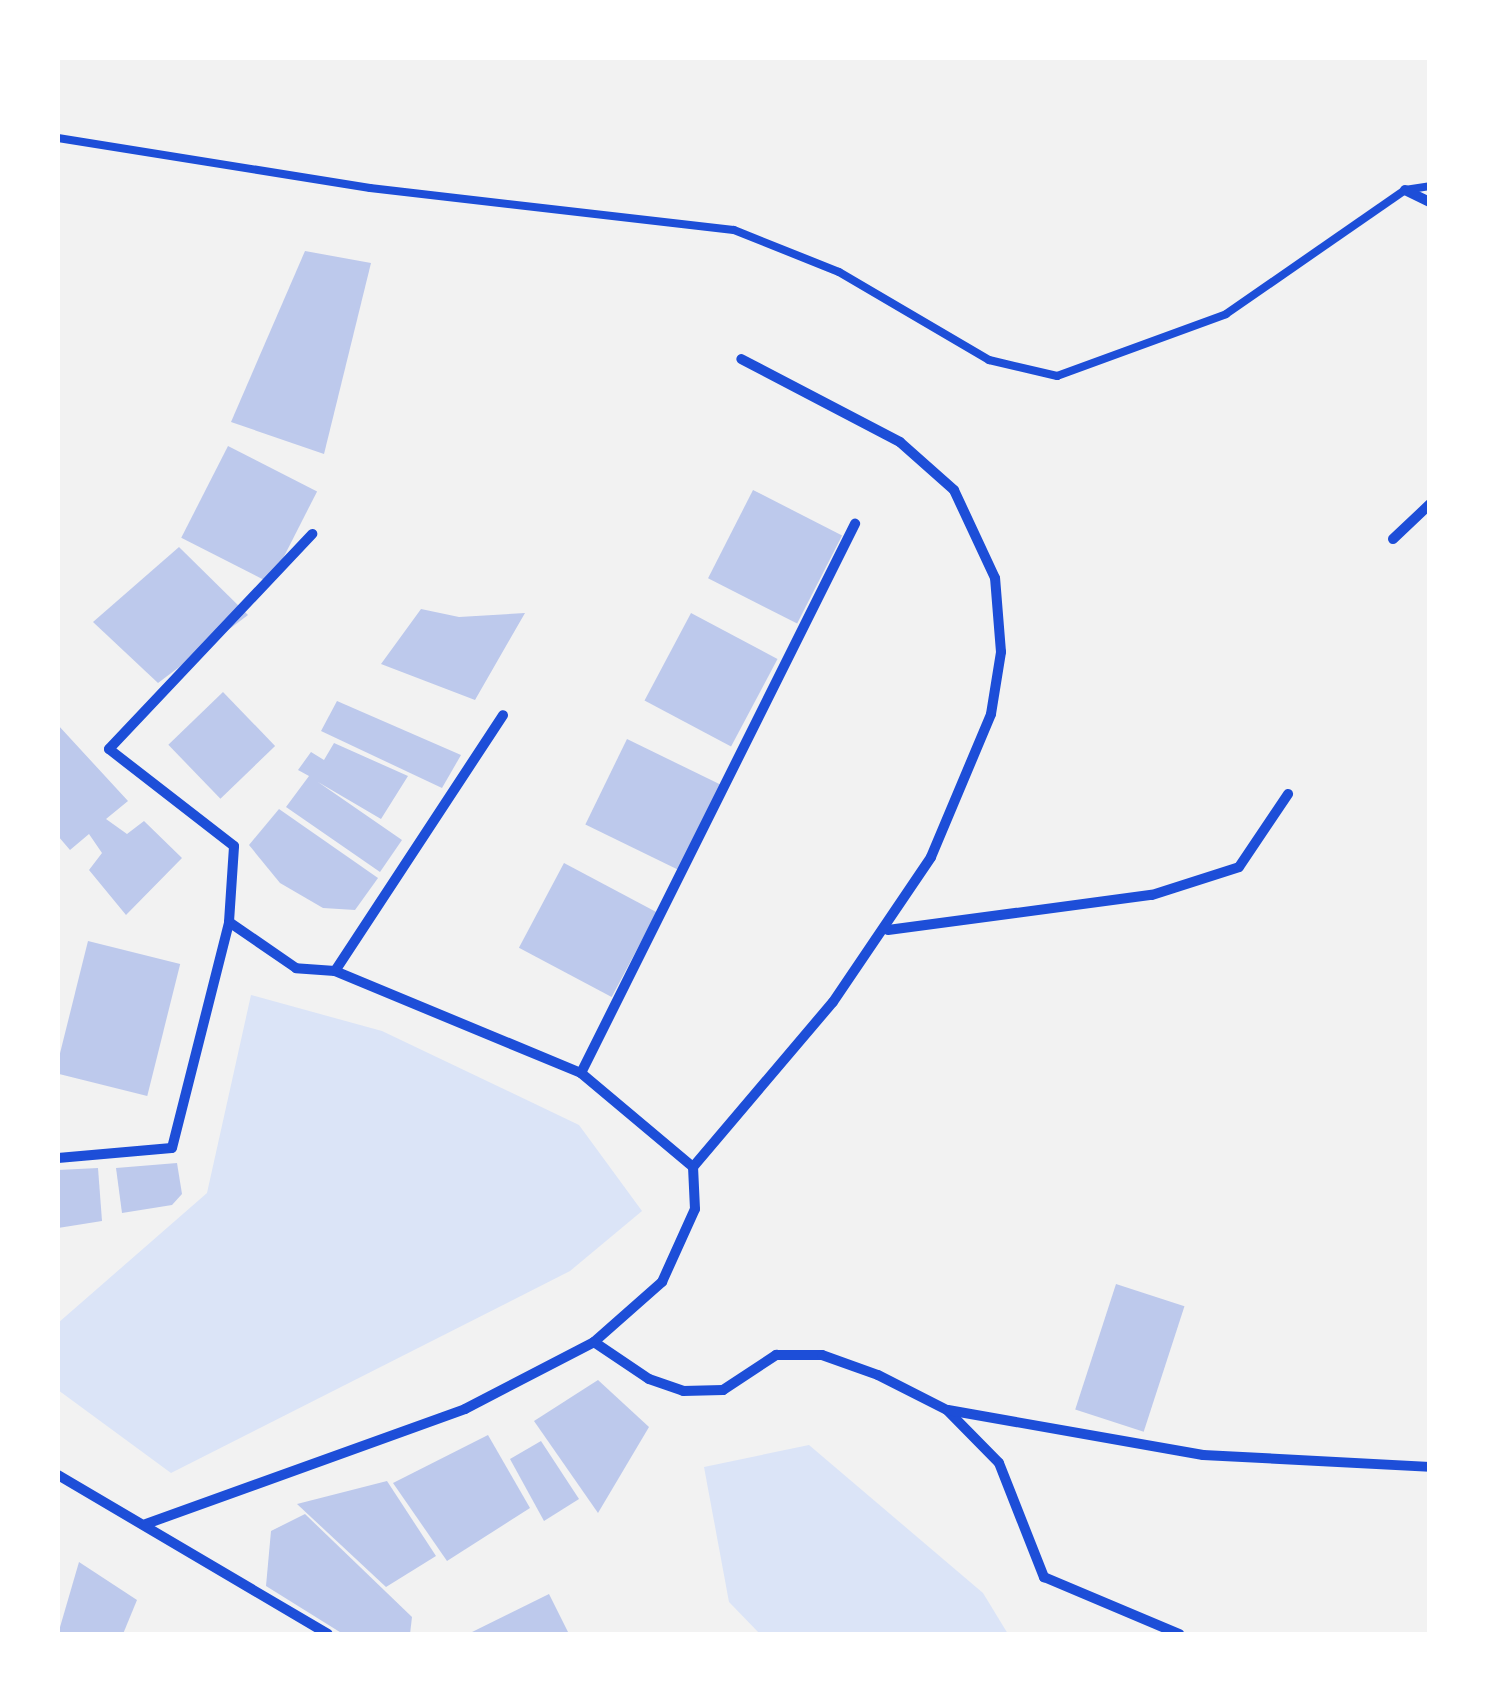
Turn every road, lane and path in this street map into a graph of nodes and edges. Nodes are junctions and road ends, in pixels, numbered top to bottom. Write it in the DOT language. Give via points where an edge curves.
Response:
graph roads {
  1 [pos="58,138"];
  2 [pos="1430,186"];
  3 [pos="1404,190"];
  4 [pos="1430,202"];
  5 [pos="740,359"];
  6 [pos="1430,504"];
  7 [pos="856,524"];
  8 [pos="312,534"];
  9 [pos="1392,540"];
  10 [pos="504,716"];
  11 [pos="1288,794"];
  12 [pos="229,922"];
  13 [pos="888,930"];
  14 [pos="335,971"];
  15 [pos="581,1073"];
  16 [pos="58,1158"];
  17 [pos="693,1166"];
  18 [pos="594,1342"];
  19 [pos="946,1410"];
  20 [pos="1430,1467"];
  21 [pos="58,1476"];
  22 [pos="146,1524"];
  23 [pos="1176,1633"];
  24 [pos="328,1634"];
  1 -- 3 [label="lane" via="370,188 734,230 839,272 988,360 1057,376 1226,314"];
  2 -- 3 [label="lane"];
  3 -- 4 [label="street"];
  5 -- 13 [label="street" via="900,442 954,490 995,578 1001,652 991,714 932,858"];
  6 -- 9 [label="street"];
  7 -- 15 [label="street"];
  8 -- 12 [label="street" via="109,749 234,846"];
  10 -- 14 [label="street"];
  11 -- 13 [label="street" via="1239,868 1152,895"];
  12 -- 14 [label="street" via="296,968"];
  12 -- 16 [label="street" via="172,1148"];
  13 -- 17 [label="street"];
  14 -- 15 [label="street"];
  15 -- 17 [label="street"];
  17 -- 18 [label="street" via="695,1209 662,1282"];
  18 -- 19 [label="street" via="649,1379 684,1391 723,1390 776,1355 822,1354"];
  18 -- 22 [label="street" via="465,1410"];
  19 -- 20 [label="street" via="1203,1455"];
  19 -- 23 [label="street" via="999,1463 1044,1576"];
  21 -- 22 [label="street"];
  22 -- 24 [label="street"];
}
